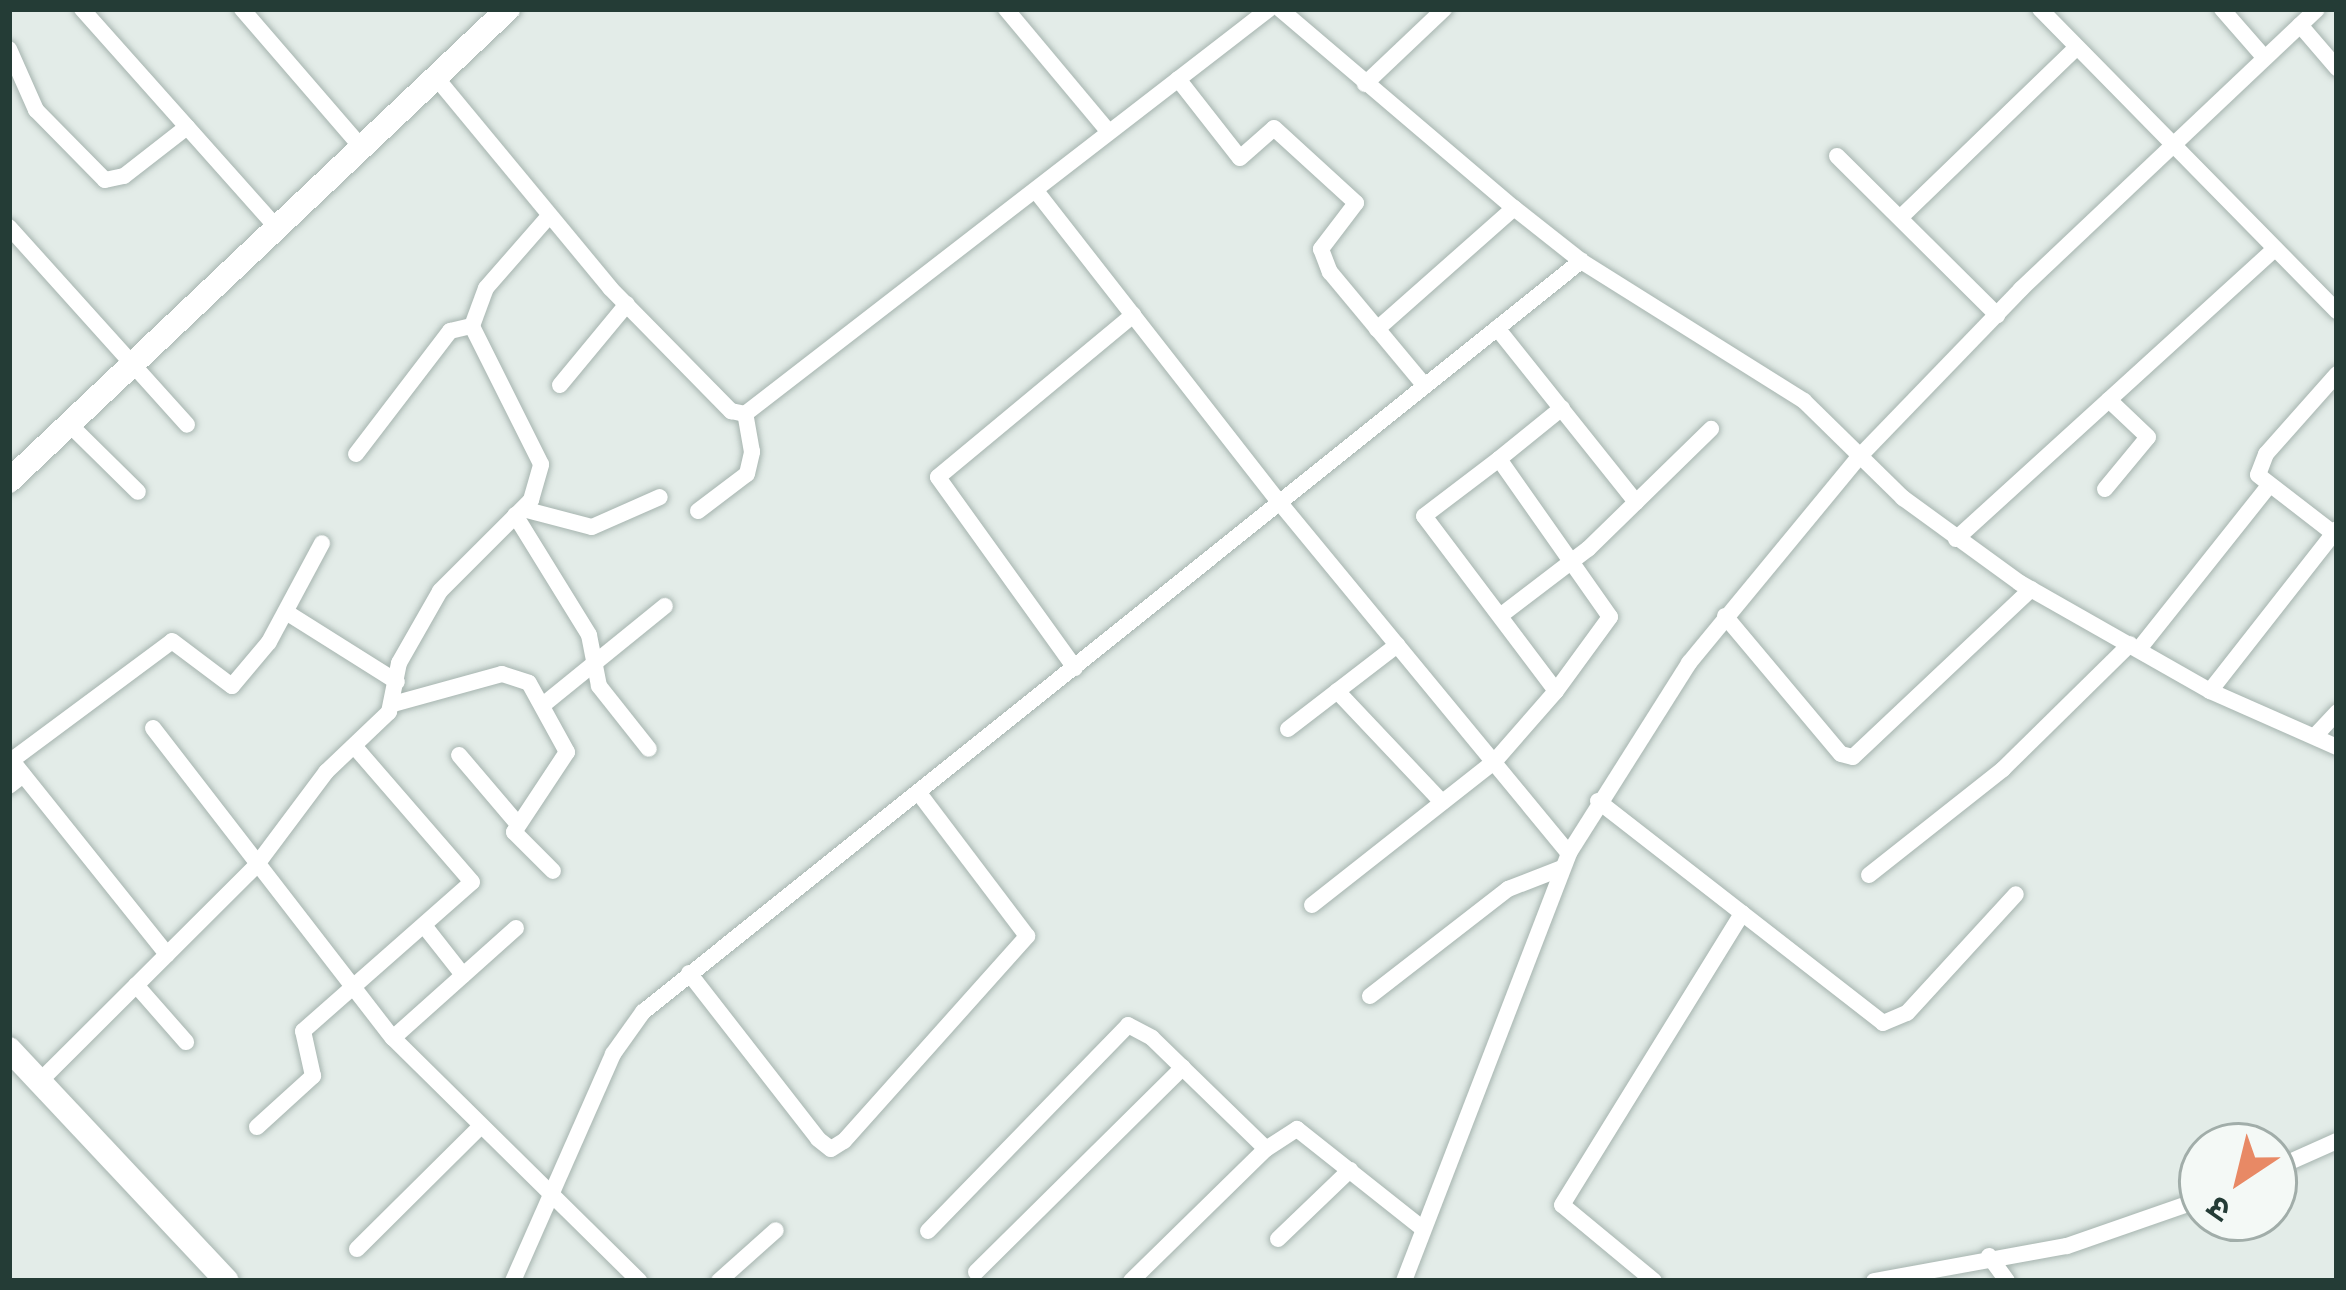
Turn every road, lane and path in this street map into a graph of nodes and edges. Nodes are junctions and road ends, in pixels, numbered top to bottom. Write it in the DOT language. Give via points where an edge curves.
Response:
graph roads {
  1 [pos="82,9"];
  2 [pos="242,9"];
  3 [pos="508,9"];
  4 [pos="1006,9"];
  5 [pos="1270,9"];
  6 [pos="1280,9"];
  7 [pos="1444,9"];
  8 [pos="2040,9"];
  9 [pos="2222,9"];
  10 [pos="2317,9"];
  11 [pos="2300,25"];
  12 [pos="2077,47"];
  13 [pos="9,50"];
  14 [pos="2264,56"];
  15 [pos="2337,68"];
  16 [pos="1178,79"];
  17 [pos="439,81"];
  18 [pos="1365,84"];
  19 [pos="187,127"];
  20 [pos="1108,132"];
  21 [pos="2172,145"];
  22 [pos="363,149"];
  23 [pos="1837,156"];
  24 [pos="1036,191"];
  25 [pos="1514,208"];
  26 [pos="549,216"];
  27 [pos="1903,216"];
  28 [pos="9,227"];
  29 [pos="278,229"];
  30 [pos="2275,249"];
  31 [pos="1581,261"];
  32 [pos="627,304"];
  33 [pos="2337,311"];
  34 [pos="1133,315"];
  35 [pos="1996,315"];
  36 [pos="472,326"];
  37 [pos="1377,328"];
  38 [pos="1497,328"];
  39 [pos="130,363"];
  40 [pos="2337,374"];
  41 [pos="560,385"];
  42 [pos="1425,386"];
  43 [pos="2109,400"];
  44 [pos="1562,408"];
  45 [pos="745,414"];
  46 [pos="68,423"];
  47 [pos="187,425"];
  48 [pos="1711,429"];
  49 [pos="356,454"];
  50 [pos="1858,458"];
  51 [pos="1499,459"];
  52 [pos="9,481"];
  53 [pos="2268,487"];
  54 [pos="2105,489"];
  55 [pos="137,492"];
  56 [pos="661,496"];
  57 [pos="1636,502"];
  58 [pos="1280,503"];
  59 [pos="698,511"];
  60 [pos="519,512"];
  61 [pos="2336,533"];
  62 [pos="1956,539"];
  63 [pos="322,543"];
  64 [pos="1571,562"];
  65 [pos="2031,590"];
  66 [pos="665,606"];
  67 [pos="286,612"];
  68 [pos="1500,616"];
  69 [pos="1725,616"];
  70 [pos="1397,645"];
  71 [pos="2134,647"];
  72 [pos="594,664"];
  73 [pos="1075,668"];
  74 [pos="397,682"];
  75 [pos="1337,691"];
  76 [pos="1556,691"];
  77 [pos="2210,691"];
  78 [pos="393,704"];
  79 [pos="543,705"];
  80 [pos="2337,712"];
  81 [pos="153,728"];
  82 [pos="1288,729"];
  83 [pos="2315,736"];
  84 [pos="354,746"];
  85 [pos="2337,747"];
  86 [pos="650,749"];
  87 [pos="459,755"];
  88 [pos="1494,762"];
  89 [pos="13,770"];
  90 [pos="919,793"];
  91 [pos="1598,801"];
  92 [pos="1442,802"];
  93 [pos="516,822"];
  94 [pos="1565,860"];
  95 [pos="255,867"];
  96 [pos="553,871"];
  97 [pos="1869,875"];
  98 [pos="2016,894"];
  99 [pos="1312,905"];
  100 [pos="1742,913"];
  101 [pos="426,928"];
  102 [pos="516,928"];
  103 [pos="167,954"];
  104 [pos="689,973"];
  105 [pos="463,975"];
  106 [pos="136,985"];
  107 [pos="350,987"];
  108 [pos="1370,997"];
  109 [pos="392,1038"];
  110 [pos="186,1042"];
  111 [pos="9,1048"];
  112 [pos="1183,1067"];
  113 [pos="40,1081"];
  114 [pos="256,1127"];
  115 [pos="479,1128"];
  116 [pos="2337,1141"];
  117 [pos="1266,1149"];
  118 [pos="2298,1158"];
  119 [pos="1350,1170"];
  120 [pos="551,1198"];
  121 [pos="2178,1207"];
  122 [pos="1423,1229"];
  123 [pos="776,1230"];
  124 [pos="928,1231"];
  125 [pos="1278,1238"];
  126 [pos="357,1249"];
  127 [pos="1989,1256"];
  128 [pos="976,1272"];
  129 [pos="227,1281"];
  130 [pos="512,1281"];
  131 [pos="638,1281"];
  132 [pos="718,1281"];
  133 [pos="1131,1281"];
  134 [pos="1404,1281"];
  135 [pos="1654,1281"];
  136 [pos="1874,1281"];
  137 [pos="2006,1281"];
  1 -- 19 [label="street"];
  2 -- 22 [label="street"];
  3 -- 17 [label="street"];
  4 -- 20 [label="street"];
  5 -- 16 [label="street"];
  6 -- 18 [label="street"];
  7 -- 18 [label="street"];
  8 -- 12 [label="street"];
  9 -- 14 [label="street"];
  10 -- 11 [label="street"];
  11 -- 14 [label="street"];
  11 -- 15 [label="street"];
  12 -- 21 [label="street"];
  12 -- 27 [label="street"];
  13 -- 19 [label="street" via="36,110 105,180 124,176"];
  14 -- 21 [label="street"];
  16 -- 20 [label="street"];
  16 -- 37 [label="street" via="1240,158 1274,128 1356,203 1321,249"];
  17 -- 22 [label="street"];
  17 -- 26 [label="street"];
  18 -- 25 [label="street"];
  19 -- 29 [label="street"];
  20 -- 24 [label="street"];
  21 -- 30 [label="street"];
  21 -- 35 [label="street"];
  22 -- 29 [label="street"];
  23 -- 27 [label="street"];
  24 -- 34 [label="street"];
  24 -- 45 [label="street"];
  25 -- 31 [label="street"];
  25 -- 37 [label="street"];
  26 -- 32 [label="street"];
  26 -- 36 [label="street" via="486,288"];
  27 -- 35 [label="street"];
  28 -- 39 [label="street"];
  29 -- 39 [label="street"];
  30 -- 33 [label="street"];
  30 -- 43 [label="street"];
  31 -- 38 [label="street"];
  31 -- 50 [label="street" via="1804,401"];
  32 -- 41 [label="street"];
  32 -- 45 [label="street" via="731,411"];
  34 -- 58 [label="street"];
  34 -- 73 [label="street" via="938,477"];
  35 -- 50 [label="street"];
  36 -- 49 [label="street" via="450,332"];
  36 -- 60 [label="street" via="541,464 540,483"];
  37 -- 42 [label="street"];
  38 -- 42 [label="street"];
  38 -- 44 [label="street"];
  39 -- 46 [label="street"];
  39 -- 47 [label="street"];
  40 -- 53 [label="street" via="2259,465"];
  42 -- 58 [label="street"];
  43 -- 54 [label="street" via="2148,437"];
  43 -- 62 [label="street"];
  44 -- 51 [label="street"];
  44 -- 57 [label="street"];
  45 -- 59 [label="street" via="747,474"];
  46 -- 52 [label="street"];
  46 -- 55 [label="street"];
  48 -- 57 [label="street"];
  50 -- 62 [label="street"];
  50 -- 69 [label="street"];
  51 -- 64 [label="street"];
  51 -- 68 [label="street" via="1424,516"];
  53 -- 61 [label="street"];
  53 -- 71 [label="street"];
  56 -- 60 [label="street" via="592,526"];
  57 -- 64 [label="street"];
  58 -- 70 [label="street"];
  58 -- 73 [label="street"];
  60 -- 72 [label="street" via="589,635"];
  60 -- 74 [label="street" via="440,591 410,639"];
  61 -- 77 [label="street"];
  62 -- 65 [label="street"];
  63 -- 67 [label="street"];
  64 -- 68 [label="street"];
  64 -- 76 [label="street" via="1610,622"];
  65 -- 69 [label="street" via="1853,757 1841,754"];
  65 -- 71 [label="street"];
  66 -- 72 [label="street"];
  67 -- 74 [label="street"];
  67 -- 89 [label="street" via="232,686 172,641"];
  68 -- 76 [label="street"];
  69 -- 91 [label="street"];
  70 -- 75 [label="street"];
  70 -- 88 [label="street"];
  71 -- 77 [label="street"];
  71 -- 97 [label="street" via="2003,769"];
  72 -- 79 [label="street"];
  72 -- 86 [label="street" via="599,686"];
  73 -- 90 [label="street"];
  74 -- 78 [label="street"];
  75 -- 82 [label="street"];
  75 -- 92 [label="street"];
  76 -- 88 [label="street"];
  77 -- 83 [label="street"];
  78 -- 79 [label="street" via="516,674"];
  78 -- 84 [label="street"];
  79 -- 93 [label="street" via="567,752 557,776"];
  80 -- 83 [label="street"];
  81 -- 95 [label="street"];
  83 -- 85 [label="street"];
  84 -- 95 [label="street"];
  84 -- 101 [label="street" via="472,882"];
  87 -- 93 [label="street"];
  88 -- 92 [label="street"];
  88 -- 94 [label="street"];
  89 -- 103 [label="street"];
  90 -- 104 [label="street"];
  90 -- 104 [label="street" via="1027,936 844,1141 831,1149 818,1139"];
  91 -- 94 [label="street"];
  91 -- 100 [label="street"];
  92 -- 99 [label="street"];
  93 -- 96 [label="street" via="517,839"];
  94 -- 108 [label="street" via="1508,889"];
  94 -- 122 [label="street"];
  95 -- 103 [label="street"];
  95 -- 107 [label="street"];
  98 -- 100 [label="street" via="1894,1024"];
  100 -- 135 [label="street" via="1562,1205"];
  101 -- 105 [label="street"];
  101 -- 107 [label="street"];
  102 -- 105 [label="street"];
  103 -- 106 [label="street"];
  104 -- 120 [label="street" via="625,1034"];
  105 -- 109 [label="street"];
  106 -- 110 [label="street"];
  106 -- 113 [label="street"];
  107 -- 109 [label="street"];
  107 -- 114 [label="street" via="299,1039 313,1076"];
  109 -- 115 [label="street"];
  111 -- 113 [label="street"];
  112 -- 117 [label="street"];
  112 -- 124 [label="street" via="1128,1025"];
  112 -- 128 [label="street"];
  113 -- 129 [label="street"];
  115 -- 120 [label="street"];
  115 -- 126 [label="street"];
  116 -- 118 [label="street"];
  117 -- 119 [label="street" via="1297,1129"];
  117 -- 133 [label="street"];
  119 -- 122 [label="street"];
  119 -- 125 [label="street"];
  120 -- 130 [label="street"];
  120 -- 131 [label="street"];
  121 -- 127 [label="street" via="2067,1246"];
  122 -- 134 [label="street"];
  123 -- 132 [label="street"];
  127 -- 136 [label="street"];
  127 -- 137 [label="street"];
}
